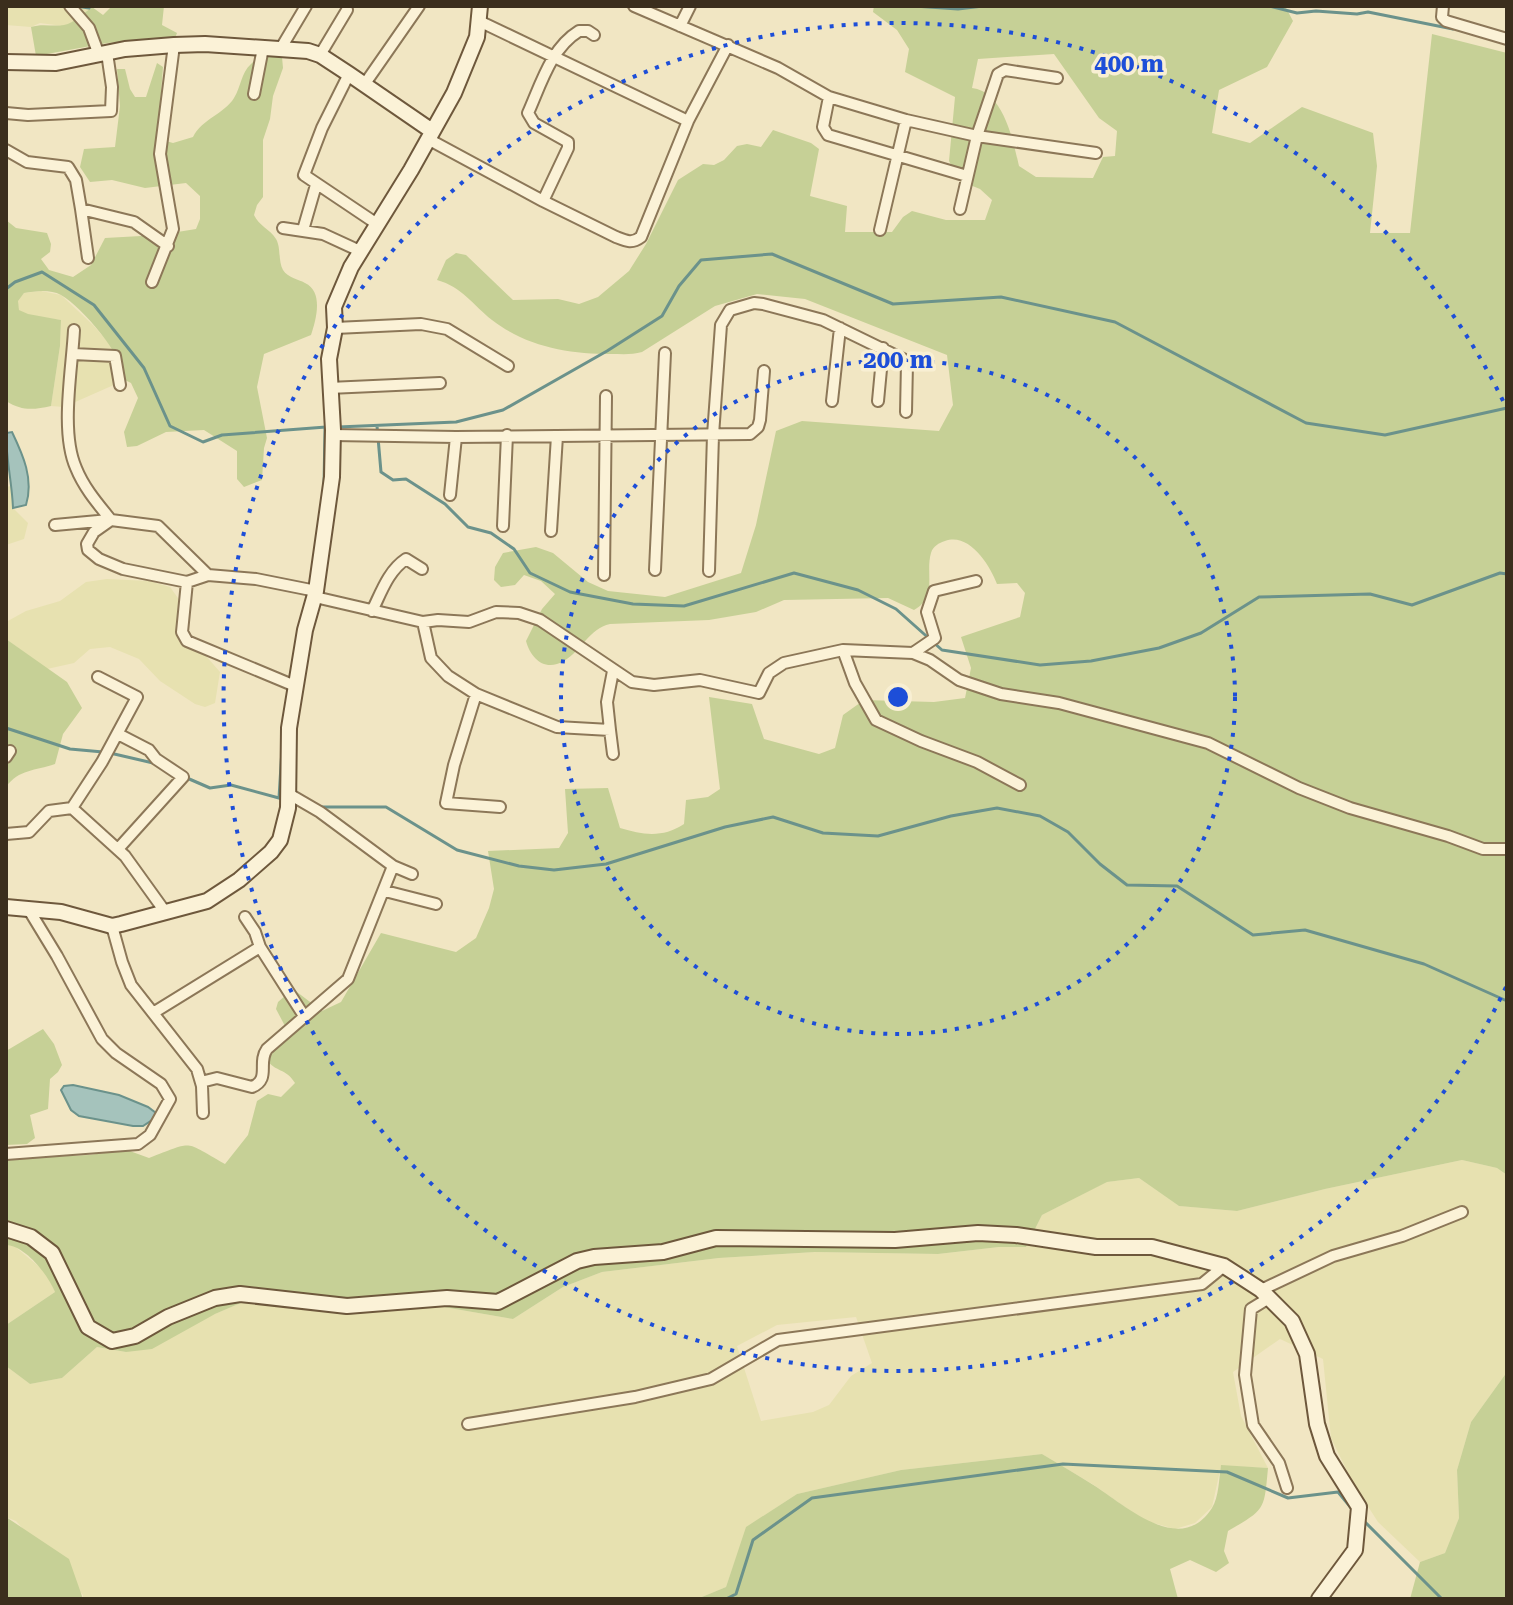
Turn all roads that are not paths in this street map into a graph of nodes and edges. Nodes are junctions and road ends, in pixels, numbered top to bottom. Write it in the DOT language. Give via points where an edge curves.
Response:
graph roads {
  1 [pos="306,6"];
  2 [pos="419,6"];
  3 [pos="634,6"];
  4 [pos="690,6"];
  5 [pos="1443,6"];
  6 [pos="72,8"];
  7 [pos="347,10"];
  8 [pos="480,14"];
  9 [pos="680,26"];
  10 [pos="594,35"];
  11 [pos="1507,39"];
  12 [pos="174,45"];
  13 [pos="728,45"];
  14 [pos="263,48"];
  15 [pos="281,48"];
  16 [pos="103,54"];
  17 [pos="320,55"];
  18 [pos="554,56"];
  19 [pos="6,62"];
  20 [pos="349,74"];
  21 [pos="1057,78"];
  22 [pos="364,85"];
  23 [pos="254,94"];
  24 [pos="829,97"];
  25 [pos="6,113"];
  26 [pos="906,120"];
  27 [pos="688,121"];
  28 [pos="430,135"];
  29 [pos="977,136"];
  30 [pos="6,150"];
  31 [pos="1096,153"];
  32 [pos="897,157"];
  33 [pos="967,176"];
  34 [pos="316,185"];
  35 [pos="543,201"];
  36 [pos="81,209"];
  37 [pos="960,209"];
  38 [pos="377,224"];
  39 [pos="283,228"];
  40 [pos="303,230"];
  41 [pos="880,230"];
  42 [pos="168,246"];
  43 [pos="360,251"];
  44 [pos="88,258"];
  45 [pos="152,282"];
  46 [pos="335,328"];
  47 [pos="840,328"];
  48 [pos="74,330"];
  49 [pos="883,348"];
  50 [pos="665,353"];
  51 [pos="73,354"];
  52 [pos="508,366"];
  53 [pos="764,371"];
  54 [pos="440,383"];
  55 [pos="120,385"];
  56 [pos="329,388"];
  57 [pos="606,396"];
  58 [pos="832,401"];
  59 [pos="878,401"];
  60 [pos="906,412"];
  61 [pos="333,429"];
  62 [pos="507,435"];
  63 [pos="605,435"];
  64 [pos="662,435"];
  65 [pos="713,435"];
  66 [pos="557,436"];
  67 [pos="456,437"];
  68 [pos="450,495"];
  69 [pos="111,520"];
  70 [pos="55,525"];
  71 [pos="503,526"];
  72 [pos="551,531"];
  73 [pos="422,569"];
  74 [pos="655,570"];
  75 [pos="709,571"];
  76 [pos="208,575"];
  77 [pos="604,575"];
  78 [pos="976,581"];
  79 [pos="187,582"];
  80 [pos="313,592"];
  81 [pos="372,611"];
  82 [pos="423,622"];
  83 [pos="843,650"];
  84 [pos="913,653"];
  85 [pos="613,671"];
  86 [pos="98,677"];
  87 [pos="290,684"];
  88 [pos="476,694"];
  89 [pos="610,730"];
  90 [pos="116,738"];
  91 [pos="613,754"];
  92 [pos="1020,785"];
  93 [pos="288,800"];
  94 [pos="500,807"];
  95 [pos="72,808"];
  96 [pos="6,834"];
  97 [pos="118,849"];
  98 [pos="1507,849"];
  99 [pos="393,866"];
  100 [pos="412,874"];
  101 [pos="385,891"];
  102 [pos="436,904"];
  103 [pos="6,907"];
  104 [pos="29,910"];
  105 [pos="166,913"];
  106 [pos="245,917"];
  107 [pos="112,926"];
  108 [pos="260,947"];
  109 [pos="153,1013"];
  110 [pos="304,1016"];
  111 [pos="201,1082"];
  112 [pos="203,1113"];
  113 [pos="6,1154"];
  114 [pos="1462,1212"];
  115 [pos="6,1229"];
  116 [pos="1224,1266"];
  117 [pos="1265,1294"];
  118 [pos="468,1424"];
  119 [pos="1287,1488"];
  120 [pos="1319,1599"];
  1 -- 15 [label="street"];
  2 -- 22 [label="street"];
  3 -- 9 [label="street"];
  4 -- 9 [label="street"];
  5 -- 11 [label="street" via="1446,21"];
  6 -- 16 [label="street"];
  7 -- 17 [label="street"];
  8 -- 18 [label="street"];
  8 -- 28 [label="street" via="466,68"];
  9 -- 13 [label="street"];
  10 -- 18 [label="street" via="579,31"];
  12 -- 14 [label="street"];
  12 -- 16 [label="street"];
  12 -- 42 [label="street" via="160,154 173,223"];
  13 -- 24 [label="street"];
  13 -- 27 [label="street"];
  14 -- 15 [label="street"];
  14 -- 23 [label="street"];
  15 -- 17 [label="street"];
  16 -- 19 [label="street" via="56,63"];
  16 -- 25 [label="street" via="112,87 111,111"];
  17 -- 20 [label="street"];
  18 -- 27 [label="street"];
  18 -- 35 [label="street" via="528,113 534,123 568,142"];
  20 -- 22 [label="street"];
  20 -- 34 [label="street" via="304,173"];
  21 -- 29 [label="street" via="1005,70 998,74"];
  22 -- 28 [label="street"];
  24 -- 26 [label="street"];
  24 -- 32 [label="street" via="823,127 828,135"];
  26 -- 29 [label="street"];
  26 -- 32 [label="street"];
  27 -- 35 [label="street" via="636,241 616,237"];
  28 -- 35 [label="street"];
  28 -- 38 [label="street"];
  29 -- 31 [label="street"];
  29 -- 33 [label="street"];
  30 -- 36 [label="street" via="27,162 68,167"];
  32 -- 33 [label="street"];
  32 -- 41 [label="street"];
  33 -- 37 [label="street"];
  34 -- 38 [label="street"];
  34 -- 40 [label="street"];
  36 -- 42 [label="street" via="134,222"];
  36 -- 44 [label="street"];
  38 -- 43 [label="street"];
  39 -- 40 [label="street"];
  40 -- 43 [label="street"];
  42 -- 45 [label="street"];
  43 -- 46 [label="street" via="334,307"];
  46 -- 52 [label="street" via="421,324 447,329"];
  46 -- 56 [label="street"];
  47 -- 49 [label="street"];
  47 -- 58 [label="street"];
  47 -- 65 [label="street" via="763,304 730,310 721,325"];
  48 -- 51 [label="street"];
  49 -- 59 [label="street"];
  49 -- 60 [label="street" via="907,363"];
  50 -- 64 [label="street"];
  51 -- 55 [label="street" via="115,356"];
  51 -- 69 [label="street" via="72,457"];
  53 -- 65 [label="street" via="758,427 750,434"];
  54 -- 56 [label="street"];
  56 -- 61 [label="street"];
  57 -- 63 [label="street"];
  61 -- 67 [label="street"];
  61 -- 80 [label="street" via="332,477"];
  62 -- 66 [label="street"];
  62 -- 67 [label="street"];
  62 -- 71 [label="street"];
  63 -- 64 [label="street"];
  63 -- 66 [label="street"];
  63 -- 77 [label="street"];
  64 -- 65 [label="street"];
  64 -- 74 [label="street"];
  65 -- 75 [label="street"];
  66 -- 72 [label="street"];
  67 -- 68 [label="street"];
  69 -- 70 [label="street"];
  69 -- 76 [label="street" via="161,528"];
  69 -- 79 [label="street" via="87,541 92,554 123,569"];
  73 -- 81 [label="street" via="406,559 400,563"];
  76 -- 79 [label="street"];
  76 -- 80 [label="street"];
  78 -- 84 [label="street" via="934,591 927,612 930,641"];
  79 -- 87 [label="street" via="182,632 187,641"];
  80 -- 81 [label="street"];
  80 -- 87 [label="street"];
  81 -- 82 [label="street"];
  82 -- 85 [label="street" via="469,622 496,612 519,613 540,620"];
  82 -- 88 [label="street" via="431,658"];
  83 -- 84 [label="street"];
  83 -- 85 [label="street" via="784,663 769,673 759,693 700,680 643,685"];
  83 -- 92 [label="street" via="876,720"];
  84 -- 98 [label="street" via="959,680 1001,694 1059,703 1208,743 1350,808 1483,849"];
  85 -- 89 [label="street" via="607,702"];
  86 -- 90 [label="street" via="137,697"];
  87 -- 93 [label="street"];
  88 -- 89 [label="street" via="557,727"];
  88 -- 94 [label="street" via="446,803"];
  89 -- 91 [label="street"];
  90 -- 95 [label="street"];
  90 -- 97 [label="street" via="149,750 182,779"];
  93 -- 99 [label="street" via="309,805"];
  93 -- 105 [label="street" via="280,840 271,852 207,901"];
  95 -- 96 [label="street" via="49,811 29,832"];
  95 -- 97 [label="street"];
  97 -- 105 [label="street"];
  99 -- 100 [label="street"];
  99 -- 101 [label="street"];
  101 -- 102 [label="street"];
  101 -- 110 [label="street" via="348,979"];
  103 -- 104 [label="street"];
  104 -- 107 [label="street" via="61,912"];
  104 -- 113 [label="street" via="102,1039 161,1084 170,1099 157,1125 138,1144"];
  105 -- 107 [label="street"];
  106 -- 108 [label="street"];
  107 -- 109 [label="street" via="131,985"];
  108 -- 109 [label="street"];
  108 -- 110 [label="street"];
  109 -- 111 [label="street" via="197,1069"];
  110 -- 111 [label="street" via="263,1054 264,1077 256,1087 217,1078"];
  111 -- 112 [label="street"];
  114 -- 117 [label="street" via="1333,1256"];
  115 -- 116 [label="street" via="31,1237 52,1253 88,1327 112,1341 135,1336 215,1298 240,1294 347,1306 447,1298 498,1302 577,1261 663,1252 716,1238 1016,1235 1096,1247 1152,1247"];
  116 -- 117 [label="street"];
  116 -- 118 [label="street" via="1202,1284 778,1340 711,1379"];
  117 -- 119 [label="street" via="1251,1309 1245,1375 1253,1425 1279,1463"];
  117 -- 120 [label="street" via="1292,1321 1307,1354 1327,1456 1359,1507 1355,1550"];
}
